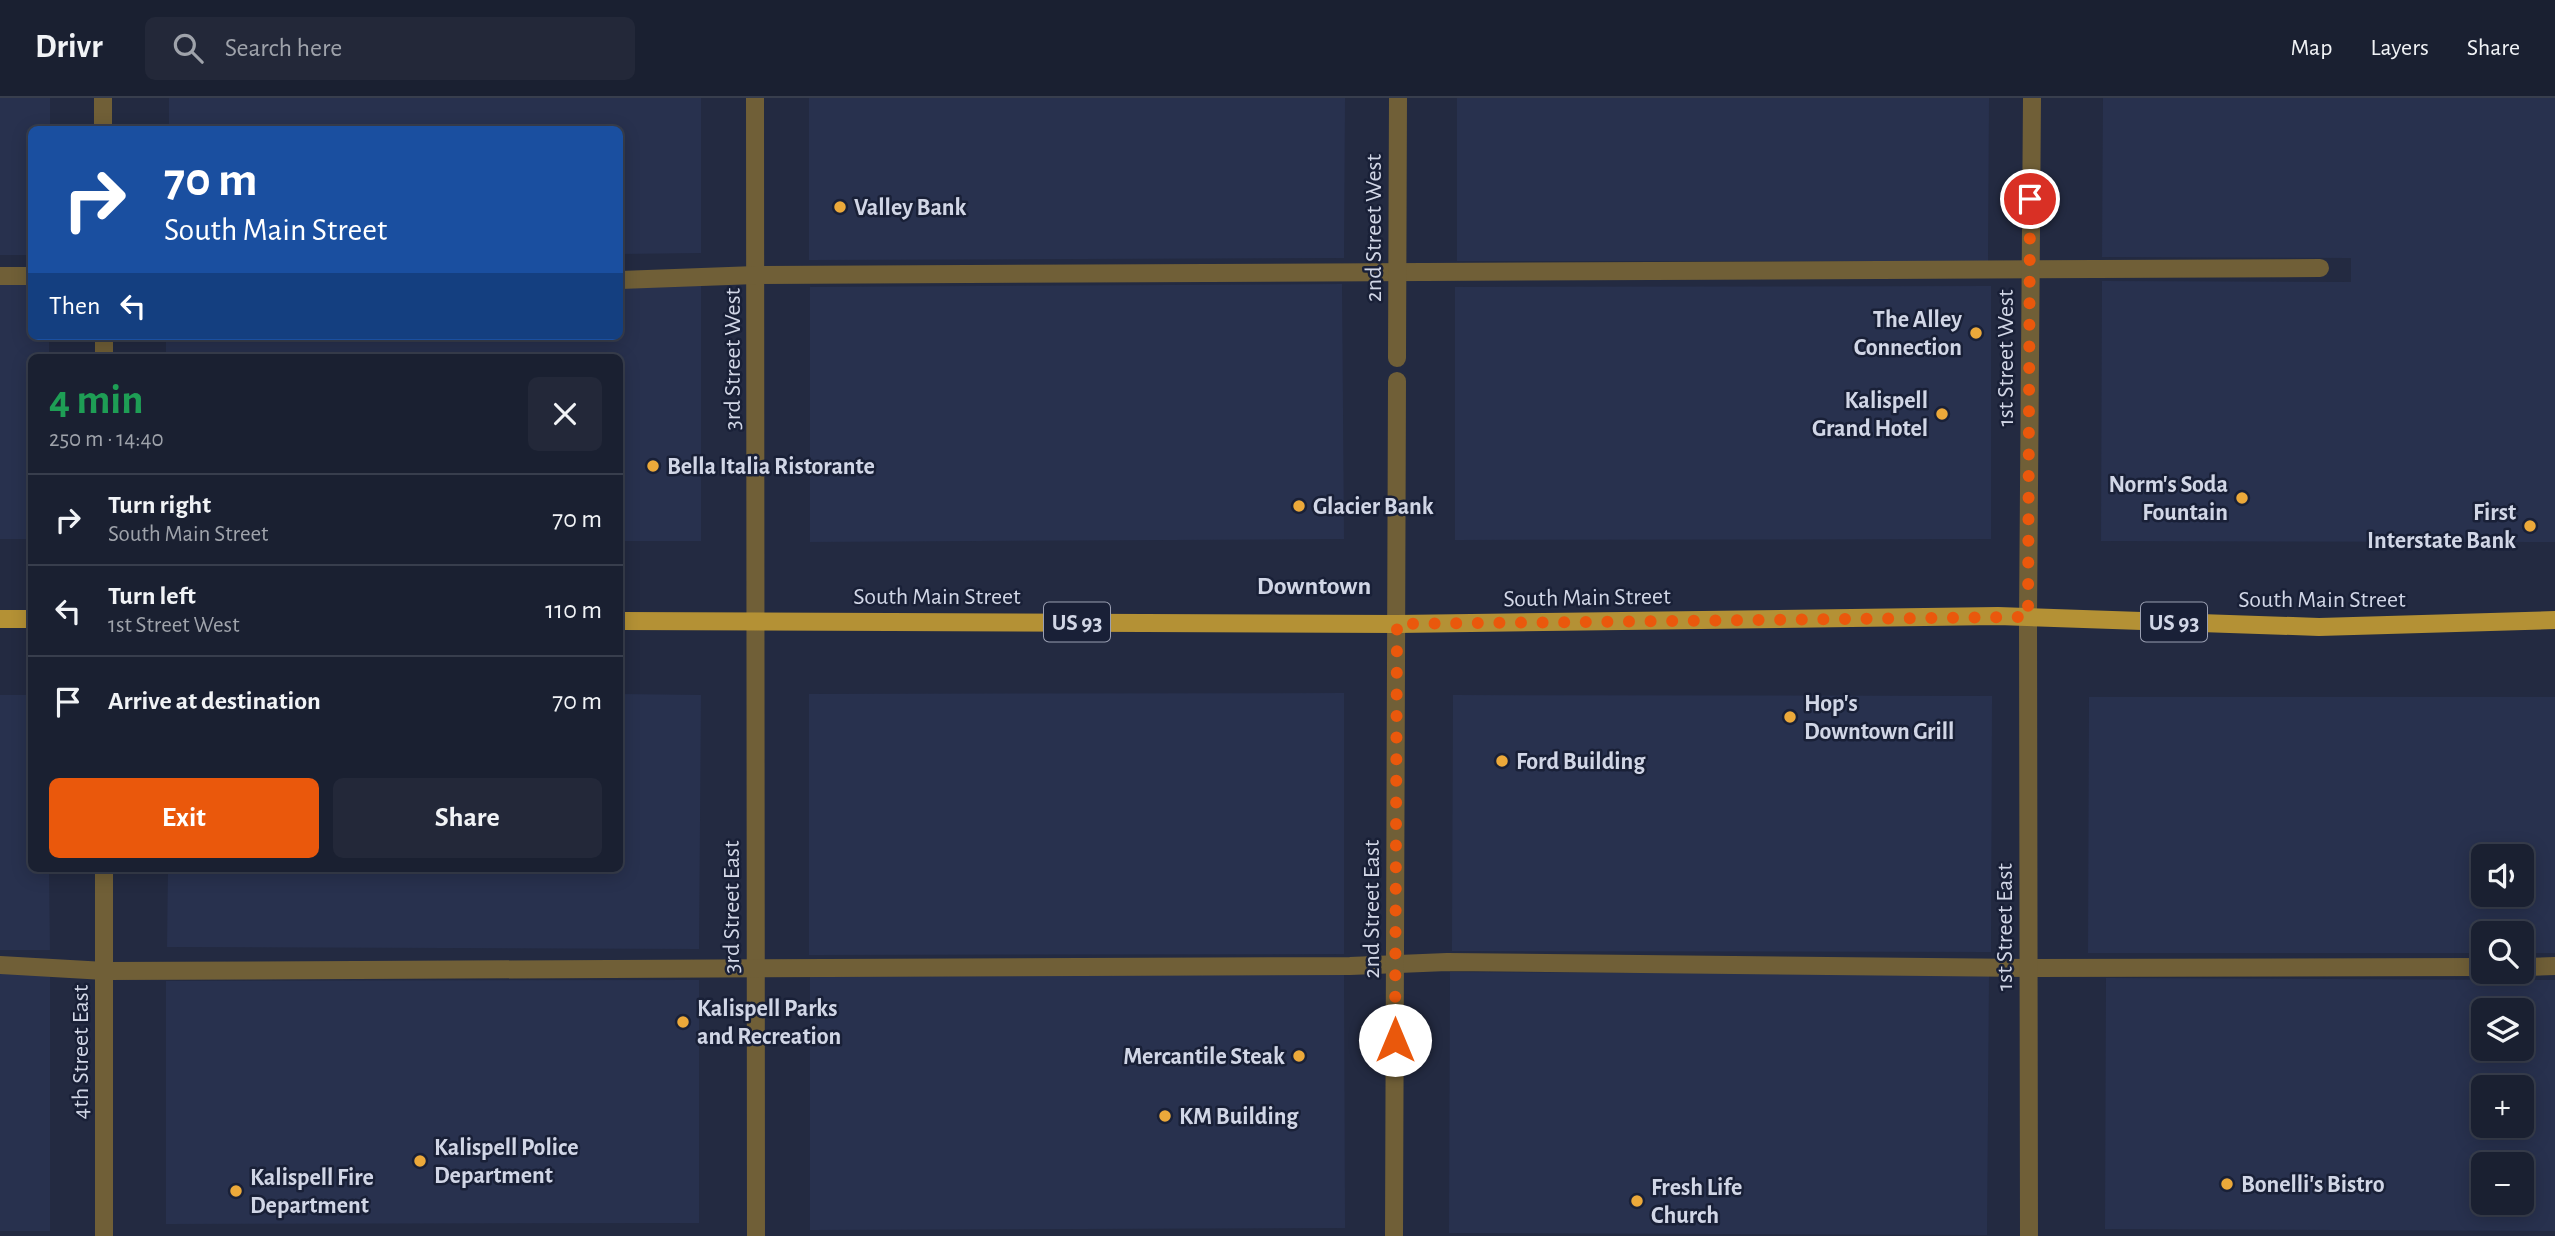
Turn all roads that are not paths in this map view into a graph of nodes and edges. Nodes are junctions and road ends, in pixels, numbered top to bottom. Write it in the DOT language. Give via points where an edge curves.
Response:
graph roads {
  1 [pos="103,98"];
  2 [pos="755,98"];
  3 [pos="1398,98"];
  4 [pos="2032,98"];
  5 [pos="103,126"];
  6 [pos="2029,268"];
  7 [pos="2320,268"];
  8 [pos="1397,272"];
  9 [pos="756,275"];
  10 [pos="0,276"];
  11 [pos="28,276"];
  12 [pos="623,280"];
  13 [pos="1397,358"];
  14 [pos="1397,381"];
  15 [pos="2028,617"];
  16 [pos="0,619"];
  17 [pos="28,619"];
  18 [pos="756,620"];
  19 [pos="2555,620"];
  20 [pos="623,621"];
  21 [pos="1397,624"];
  22 [pos="104,872"];
  23 [pos="1396,964"];
  24 [pos="0,965"];
  25 [pos="2555,966"];
  26 [pos="2471,967"];
  27 [pos="2534,967"];
  28 [pos="2029,968"];
  29 [pos="755,969"];
  30 [pos="105,971"];
  31 [pos="104,1236"];
  32 [pos="755,1236"];
  33 [pos="1394,1236"];
  34 [pos="2029,1236"];
  1 -- 5 [label="street"];
  2 -- 9 [label="street, 3rd Street West"];
  3 -- 8 [label="street, 2nd Street West"];
  4 -- 6 [label="street, 1st Street West"];
  6 -- 7 [label="street"];
  6 -- 8 [label="street"];
  6 -- 15 [label="street, 1st Street West"];
  8 -- 9 [label="street"];
  8 -- 13 [label="street, 2nd Street West"];
  9 -- 12 [label="street"];
  9 -- 18 [label="street, 3rd Street West"];
  10 -- 11 [label="street"];
  14 -- 21 [label="street"];
  15 -- 19 [label="main road, South Main Street / US 93" via="2319,627"];
  15 -- 21 [label="main road, South Main Street / US 93"];
  15 -- 28 [label="street, 1st Street East"];
  16 -- 17 [label="main road"];
  18 -- 20 [label="main road, South Main Street / US 93"];
  18 -- 21 [label="main road, South Main Street / US 93"];
  18 -- 29 [label="street, 3rd Street East"];
  21 -- 23 [label="street, 2nd Street East"];
  22 -- 30 [label="street, 4th Street East"];
  23 -- 28 [label="street"];
  23 -- 29 [label="street"];
  23 -- 33 [label="street, 2nd Street East"];
  24 -- 30 [label="street"];
  25 -- 27 [label="street"];
  26 -- 28 [label="street"];
  28 -- 34 [label="street, 1st Street East"];
  29 -- 30 [label="street"];
  29 -- 32 [label="street, 3rd Street East"];
  30 -- 31 [label="street, 4th Street East"];
}
